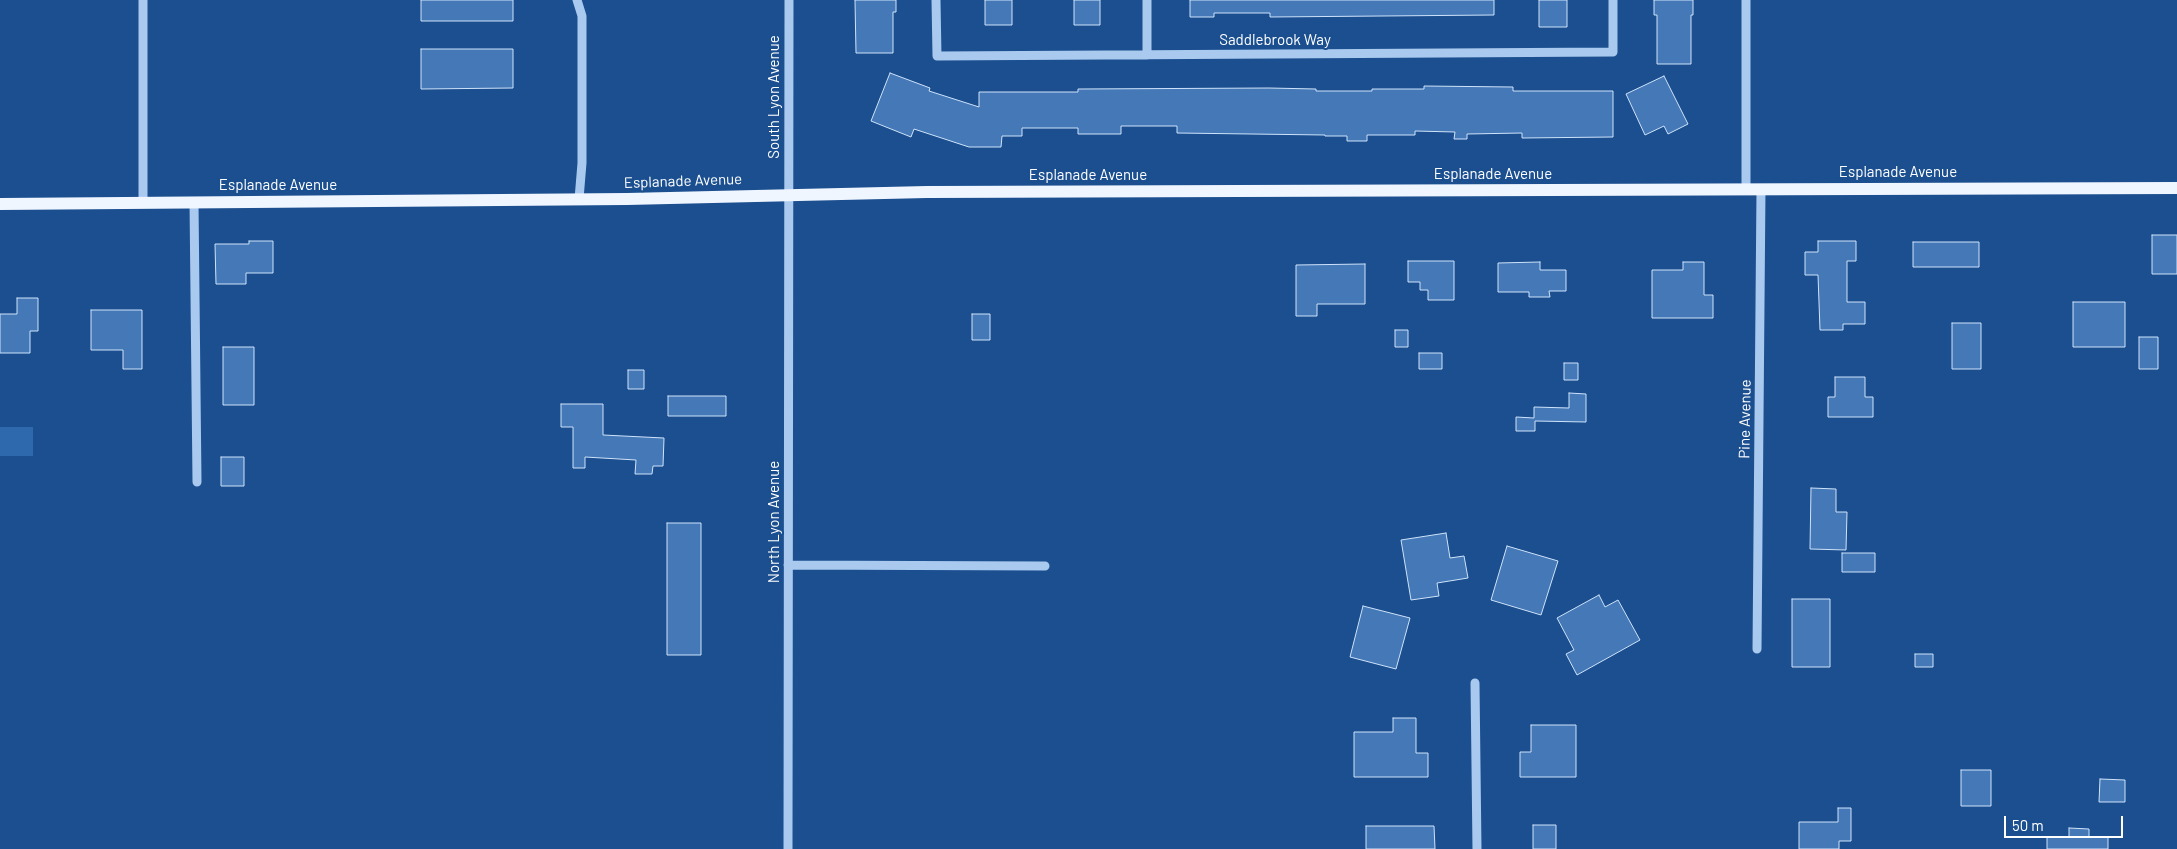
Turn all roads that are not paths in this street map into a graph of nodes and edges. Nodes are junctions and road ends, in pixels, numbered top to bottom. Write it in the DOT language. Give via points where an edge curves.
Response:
graph roads {
  1 [pos="143,0"];
  2 [pos="578,0"];
  3 [pos="789,0"];
  4 [pos="936,0"];
  5 [pos="1147,0"];
  6 [pos="1613,0"];
  7 [pos="1746,0"];
  8 [pos="1147,55"];
  9 [pos="2177,188"];
  10 [pos="1746,189"];
  11 [pos="1761,189"];
  12 [pos="787,194"];
  13 [pos="579,199"];
  14 [pos="143,202"];
  15 [pos="194,202"];
  16 [pos="0,204"];
  17 [pos="198,482"];
  18 [pos="788,565"];
  19 [pos="1045,566"];
  20 [pos="1757,649"];
  21 [pos="1475,682"];
  22 [pos="788,849"];
  23 [pos="1477,849"];
  1 -- 14 [label="street"];
  2 -- 13 [label="street" via="582,16"];
  3 -- 12 [label="street, South Lyon Avenue"];
  4 -- 8 [label="street, Saddlebrook Way" via="937,56"];
  5 -- 8 [label="street"];
  6 -- 8 [label="street, Saddlebrook Way" via="1613,52"];
  7 -- 10 [label="street"];
  9 -- 11 [label="main road, Esplanade Avenue"];
  10 -- 11 [label="main road, Esplanade Avenue"];
  10 -- 12 [label="main road, Esplanade Avenue"];
  11 -- 20 [label="street, Pine Avenue"];
  12 -- 13 [label="main road, Esplanade Avenue"];
  12 -- 18 [label="street, North Lyon Avenue"];
  13 -- 15 [label="main road, Esplanade Avenue"];
  14 -- 15 [label="main road, Esplanade Avenue"];
  14 -- 16 [label="main road, Esplanade Avenue"];
  15 -- 17 [label="street"];
  18 -- 19 [label="street"];
  18 -- 22 [label="street, North Lyon Avenue"];
  21 -- 23 [label="street"];
}
